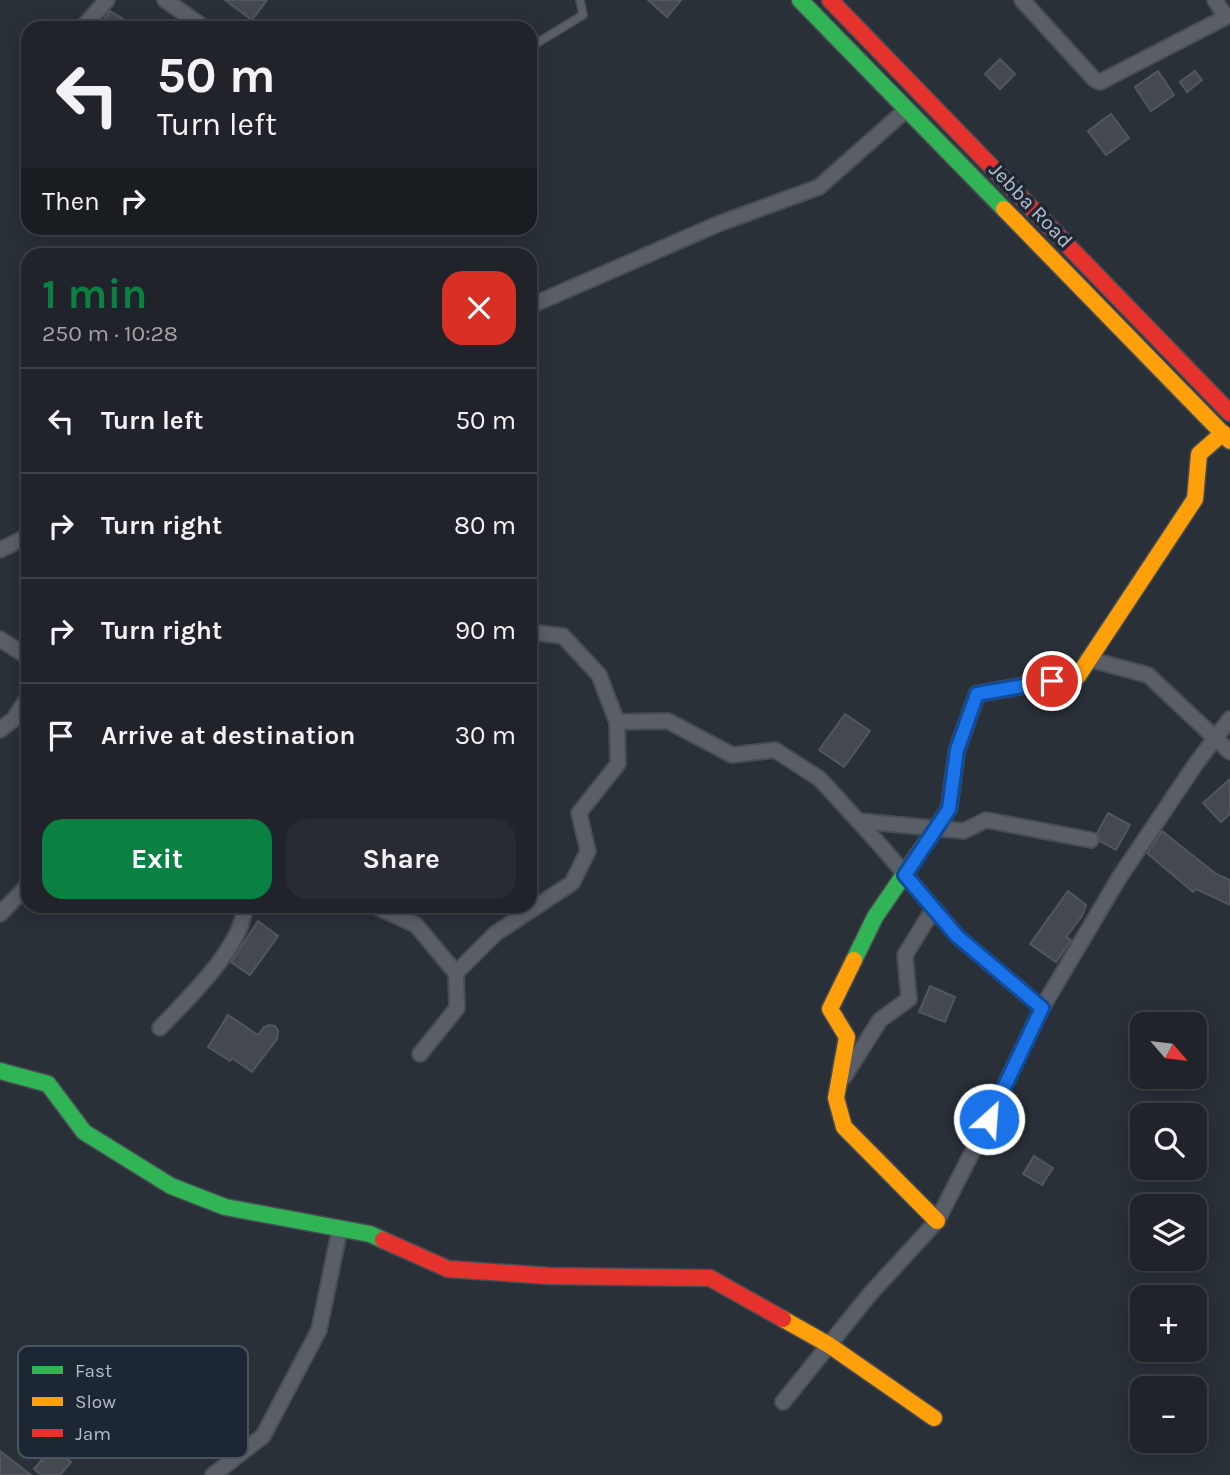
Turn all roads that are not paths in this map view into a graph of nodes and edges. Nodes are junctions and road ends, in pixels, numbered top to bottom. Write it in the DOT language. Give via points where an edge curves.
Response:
graph roads {
  1 [pos="107,0"];
  2 [pos="165,0"];
  3 [pos="580,0"];
  4 [pos="800,0"];
  5 [pos="830,0"];
  6 [pos="1022,0"];
  7 [pos="1215,0"];
  8 [pos="1228,16"];
  9 [pos="88,21"];
  10 [pos="195,21"];
  11 [pos="537,43"];
  12 [pos="907,109"];
  13 [pos="537,303"];
  14 [pos="1230,414"];
  15 [pos="1226,437"];
  16 [pos="21,540"];
  17 [pos="0,550"];
  18 [pos="537,633"];
  19 [pos="0,639"];
  20 [pos="21,652"];
  21 [pos="1088,659"];
  22 [pos="21,708"];
  23 [pos="1230,719"];
  24 [pos="617,722"];
  25 [pos="0,730"];
  26 [pos="1214,740"];
  27 [pos="1230,752"];
  28 [pos="859,821"];
  29 [pos="937,827"];
  30 [pos="1091,840"];
  31 [pos="905,875"];
  32 [pos="21,892"];
  33 [pos="537,906"];
  34 [pos="933,908"];
  35 [pos="244,913"];
  36 [pos="390,913"];
  37 [pos="526,913"];
  38 [pos="0,914"];
  39 [pos="456,973"];
  40 [pos="1042,1008"];
  41 [pos="160,1028"];
  42 [pos="419,1054"];
  43 [pos="0,1071"];
  44 [pos="838,1087"];
  45 [pos="937,1221"];
  46 [pos="340,1228"];
  47 [pos="829,1345"];
  48 [pos="783,1402"];
  49 [pos="934,1418"];
  50 [pos="248,1448"];
  51 [pos="235,1458"];
  52 [pos="213,1475"];
  1 -- 9 [label="street"];
  2 -- 10 [label="street"];
  3 -- 11 [label="lane" via="583,15"];
  4 -- 12 [label="main road, Jebba Road"];
  5 -- 14 [label="main road"];
  6 -- 8 [label="street" via="1100,82"];
  7 -- 8 [label="street"];
  12 -- 13 [label="street" via="819,187 706,229"];
  12 -- 15 [label="main road, Jebba Road"];
  15 -- 21 [label="main road" via="1199,454 1195,499"];
  16 -- 17 [label="street"];
  18 -- 24 [label="street" via="563,636 599,675"];
  19 -- 20 [label="street"];
  21 -- 26 [label="street" via="1147,675"];
  21 -- 29 [label="main road" via="1078,676 977,694 957,750 949,809"];
  22 -- 25 [label="street"];
  23 -- 26 [label="street"];
  24 -- 28 [label="street" via="668,721 732,755 775,750 820,779"];
  24 -- 33 [label="street" via="618,764 579,813 588,851 572,883"];
  26 -- 27 [label="street"];
  26 -- 40 [label="street" via="1119,878"];
  28 -- 29 [label="street"];
  28 -- 31 [label="street"];
  29 -- 30 [label="street" via="964,831 986,820"];
  29 -- 31 [label="main road"];
  31 -- 34 [label="street"];
  31 -- 44 [label="main road" via="875,917 830,1009 847,1037"];
  32 -- 38 [label="street"];
  34 -- 40 [label="street" via="957,936"];
  34 -- 44 [label="street" via="905,956 909,999 880,1020"];
  35 -- 41 [label="street" via="215,969"];
  36 -- 39 [label="street" via="416,925"];
  37 -- 39 [label="street" via="496,933"];
  39 -- 42 [label="street" via="457,1008"];
  40 -- 45 [label="street"];
  43 -- 46 [label="main road" via="48,1084 84,1132 171,1186 225,1207"];
  44 -- 45 [label="main road" via="836,1098 844,1128"];
  45 -- 47 [label="street"];
  46 -- 47 [label="main road" via="370,1234 448,1269 709,1278"];
  46 -- 50 [label="street" via="319,1330 263,1436"];
  47 -- 48 [label="street"];
  47 -- 49 [label="main road"];
  51 -- 52 [label="street"];
}
